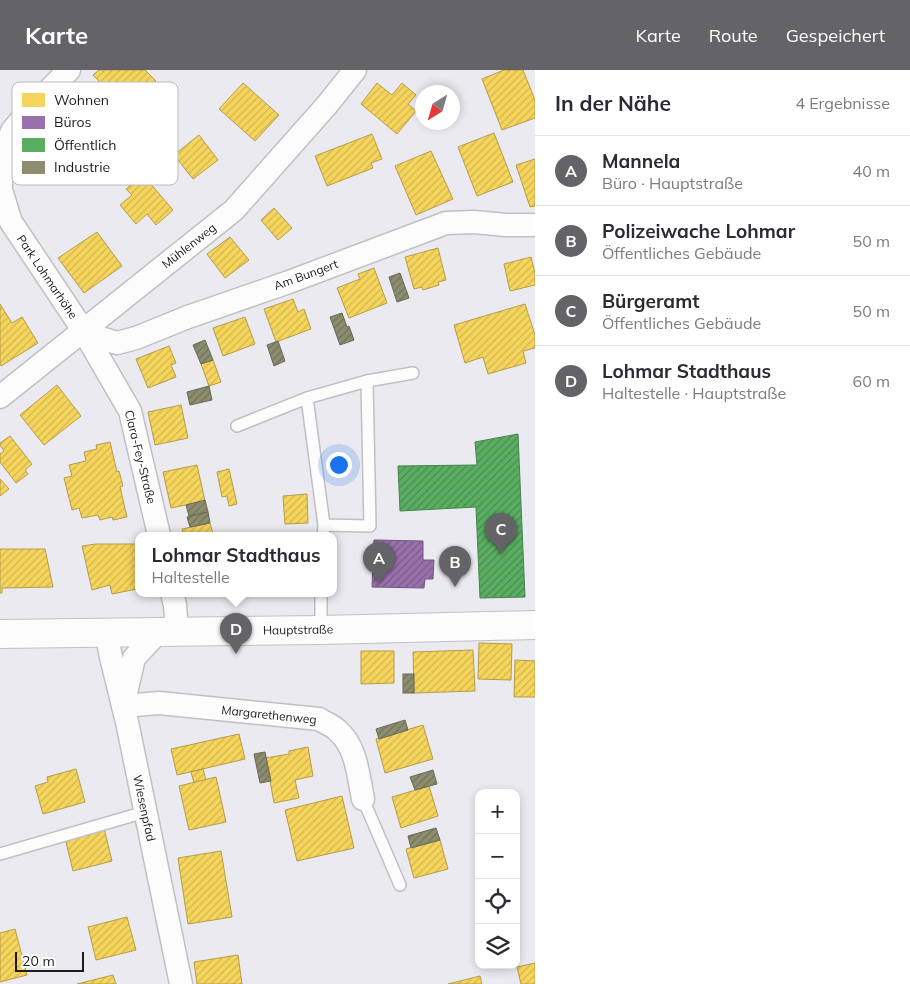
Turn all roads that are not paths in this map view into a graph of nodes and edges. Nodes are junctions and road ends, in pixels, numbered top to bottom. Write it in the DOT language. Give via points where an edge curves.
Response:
graph roads {
  1 [pos="69,70"];
  2 [pos="355,70"];
  3 [pos="57,82"];
  4 [pos="12,131"];
  5 [pos="0,189"];
  6 [pos="535,225"];
  7 [pos="83,330"];
  8 [pos="413,373"];
  9 [pos="367,381"];
  10 [pos="0,397"];
  11 [pos="307,398"];
  12 [pos="237,426"];
  13 [pos="324,530"];
  14 [pos="158,532"];
  15 [pos="173,597"];
  16 [pos="321,597"];
  17 [pos="535,625"];
  18 [pos="321,630"];
  19 [pos="168,631"];
  20 [pos="106,632"];
  21 [pos="0,634"];
  22 [pos="122,706"];
  23 [pos="364,799"];
  24 [pos="145,812"];
  25 [pos="0,854"];
  26 [pos="400,885"];
  27 [pos="181,984"];
  1 -- 3 [label="street, Park Lohmarhöhe"];
  2 -- 7 [label="street, Mühlenweg" via="234,210"];
  4 -- 5 [label="street, Park Lohmarhöhe" via="1,162"];
  5 -- 7 [label="street, Park Lohmarhöhe" via="11,222"];
  6 -- 7 [label="street, Am Bungert" via="446,223 136,338 117,343"];
  7 -- 10 [label="street, Mühlenweg"];
  7 -- 14 [label="street, Clara-Fey-Straße" via="130,411"];
  8 -- 9 [label="lane"];
  9 -- 11 [label="lane"];
  9 -- 13 [label="lane" via="370,526"];
  11 -- 12 [label="lane"];
  11 -- 13 [label="lane"];
  15 -- 19 [label="street" via="175,605"];
  16 -- 18 [label="lane"];
  17 -- 18 [label="main road, Hauptstraße"];
  18 -- 19 [label="main road, Hauptstraße"];
  19 -- 20 [label="main road, Hauptstraße"];
  19 -- 22 [label="street" via="134,658"];
  20 -- 21 [label="main road, Hauptstraße"];
  20 -- 22 [label="street, Wiesenpfad"];
  22 -- 23 [label="street, Margarethenweg" via="159,703 320,719 346,739 354,756"];
  22 -- 24 [label="street, Wiesenpfad"];
  23 -- 26 [label="lane"];
  24 -- 25 [label="lane"];
  24 -- 27 [label="street, Wiesenpfad"];
}
